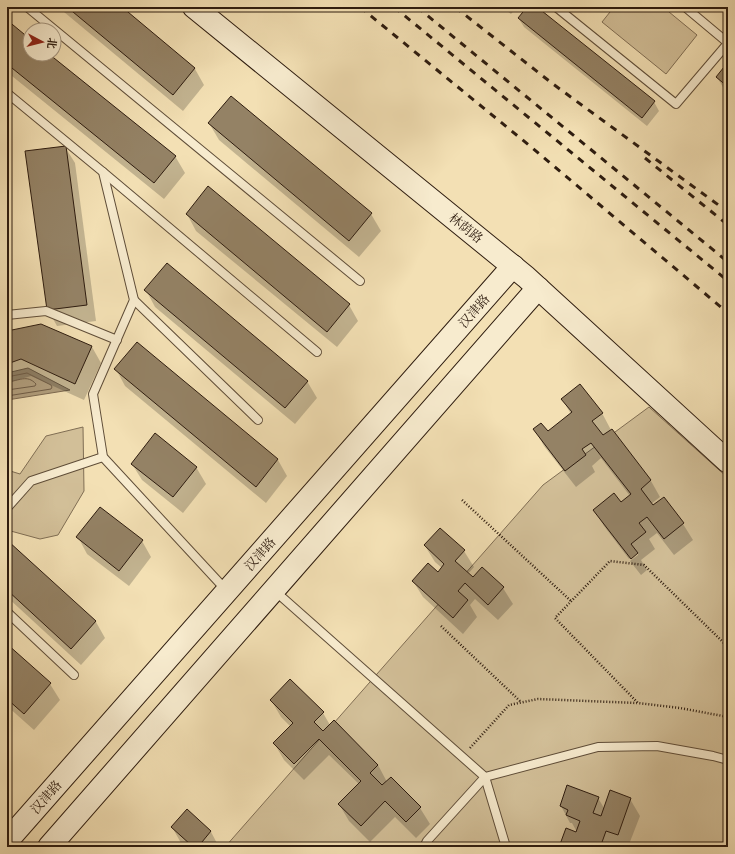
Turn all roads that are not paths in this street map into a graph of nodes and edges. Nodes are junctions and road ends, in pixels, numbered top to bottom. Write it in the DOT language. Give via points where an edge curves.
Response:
graph roads {
  1 [pos="27,7"];
  2 [pos="194,7"];
  3 [pos="556,7"];
  4 [pos="685,7"];
  5 [pos="728,43"];
  6 [pos="7,93"];
  7 [pos="103,172"];
  8 [pos="513,266"];
  9 [pos="360,281"];
  10 [pos="538,288"];
  11 [pos="134,300"];
  12 [pos="7,316"];
  13 [pos="117,340"];
  14 [pos="317,352"];
  15 [pos="258,420"];
  16 [pos="103,457"];
  17 [pos="728,462"];
  18 [pos="7,508"];
  19 [pos="274,590"];
  20 [pos="227,591"];
  21 [pos="7,612"];
  22 [pos="74,675"];
  23 [pos="728,760"];
  24 [pos="485,777"];
  25 [pos="7,841"];
  26 [pos="49,847"];
  27 [pos="424,847"];
  28 [pos="506,847"];
  1 -- 9 [label="lane"];
  2 -- 8 [label="street, 林荫路"];
  3 -- 5 [label="lane" via="676,104"];
  4 -- 5 [label="lane"];
  6 -- 7 [label="lane"];
  7 -- 11 [label="lane"];
  7 -- 14 [label="lane"];
  8 -- 10 [label="street, 林荫路"];
  8 -- 20 [label="street, 汉津路"];
  10 -- 17 [label="street, 林荫路"];
  10 -- 19 [label="street"];
  11 -- 13 [label="lane"];
  11 -- 15 [label="lane"];
  12 -- 13 [label="lane" via="46,311"];
  13 -- 16 [label="lane" via="94,394"];
  16 -- 18 [label="lane" via="31,481"];
  16 -- 20 [label="lane"];
  19 -- 24 [label="lane"];
  19 -- 26 [label="street"];
  20 -- 25 [label="street, 汉津路"];
  21 -- 22 [label="lane"];
  23 -- 24 [label="lane" via="658,746 598,747"];
  24 -- 27 [label="lane"];
  24 -- 28 [label="lane"];
}
